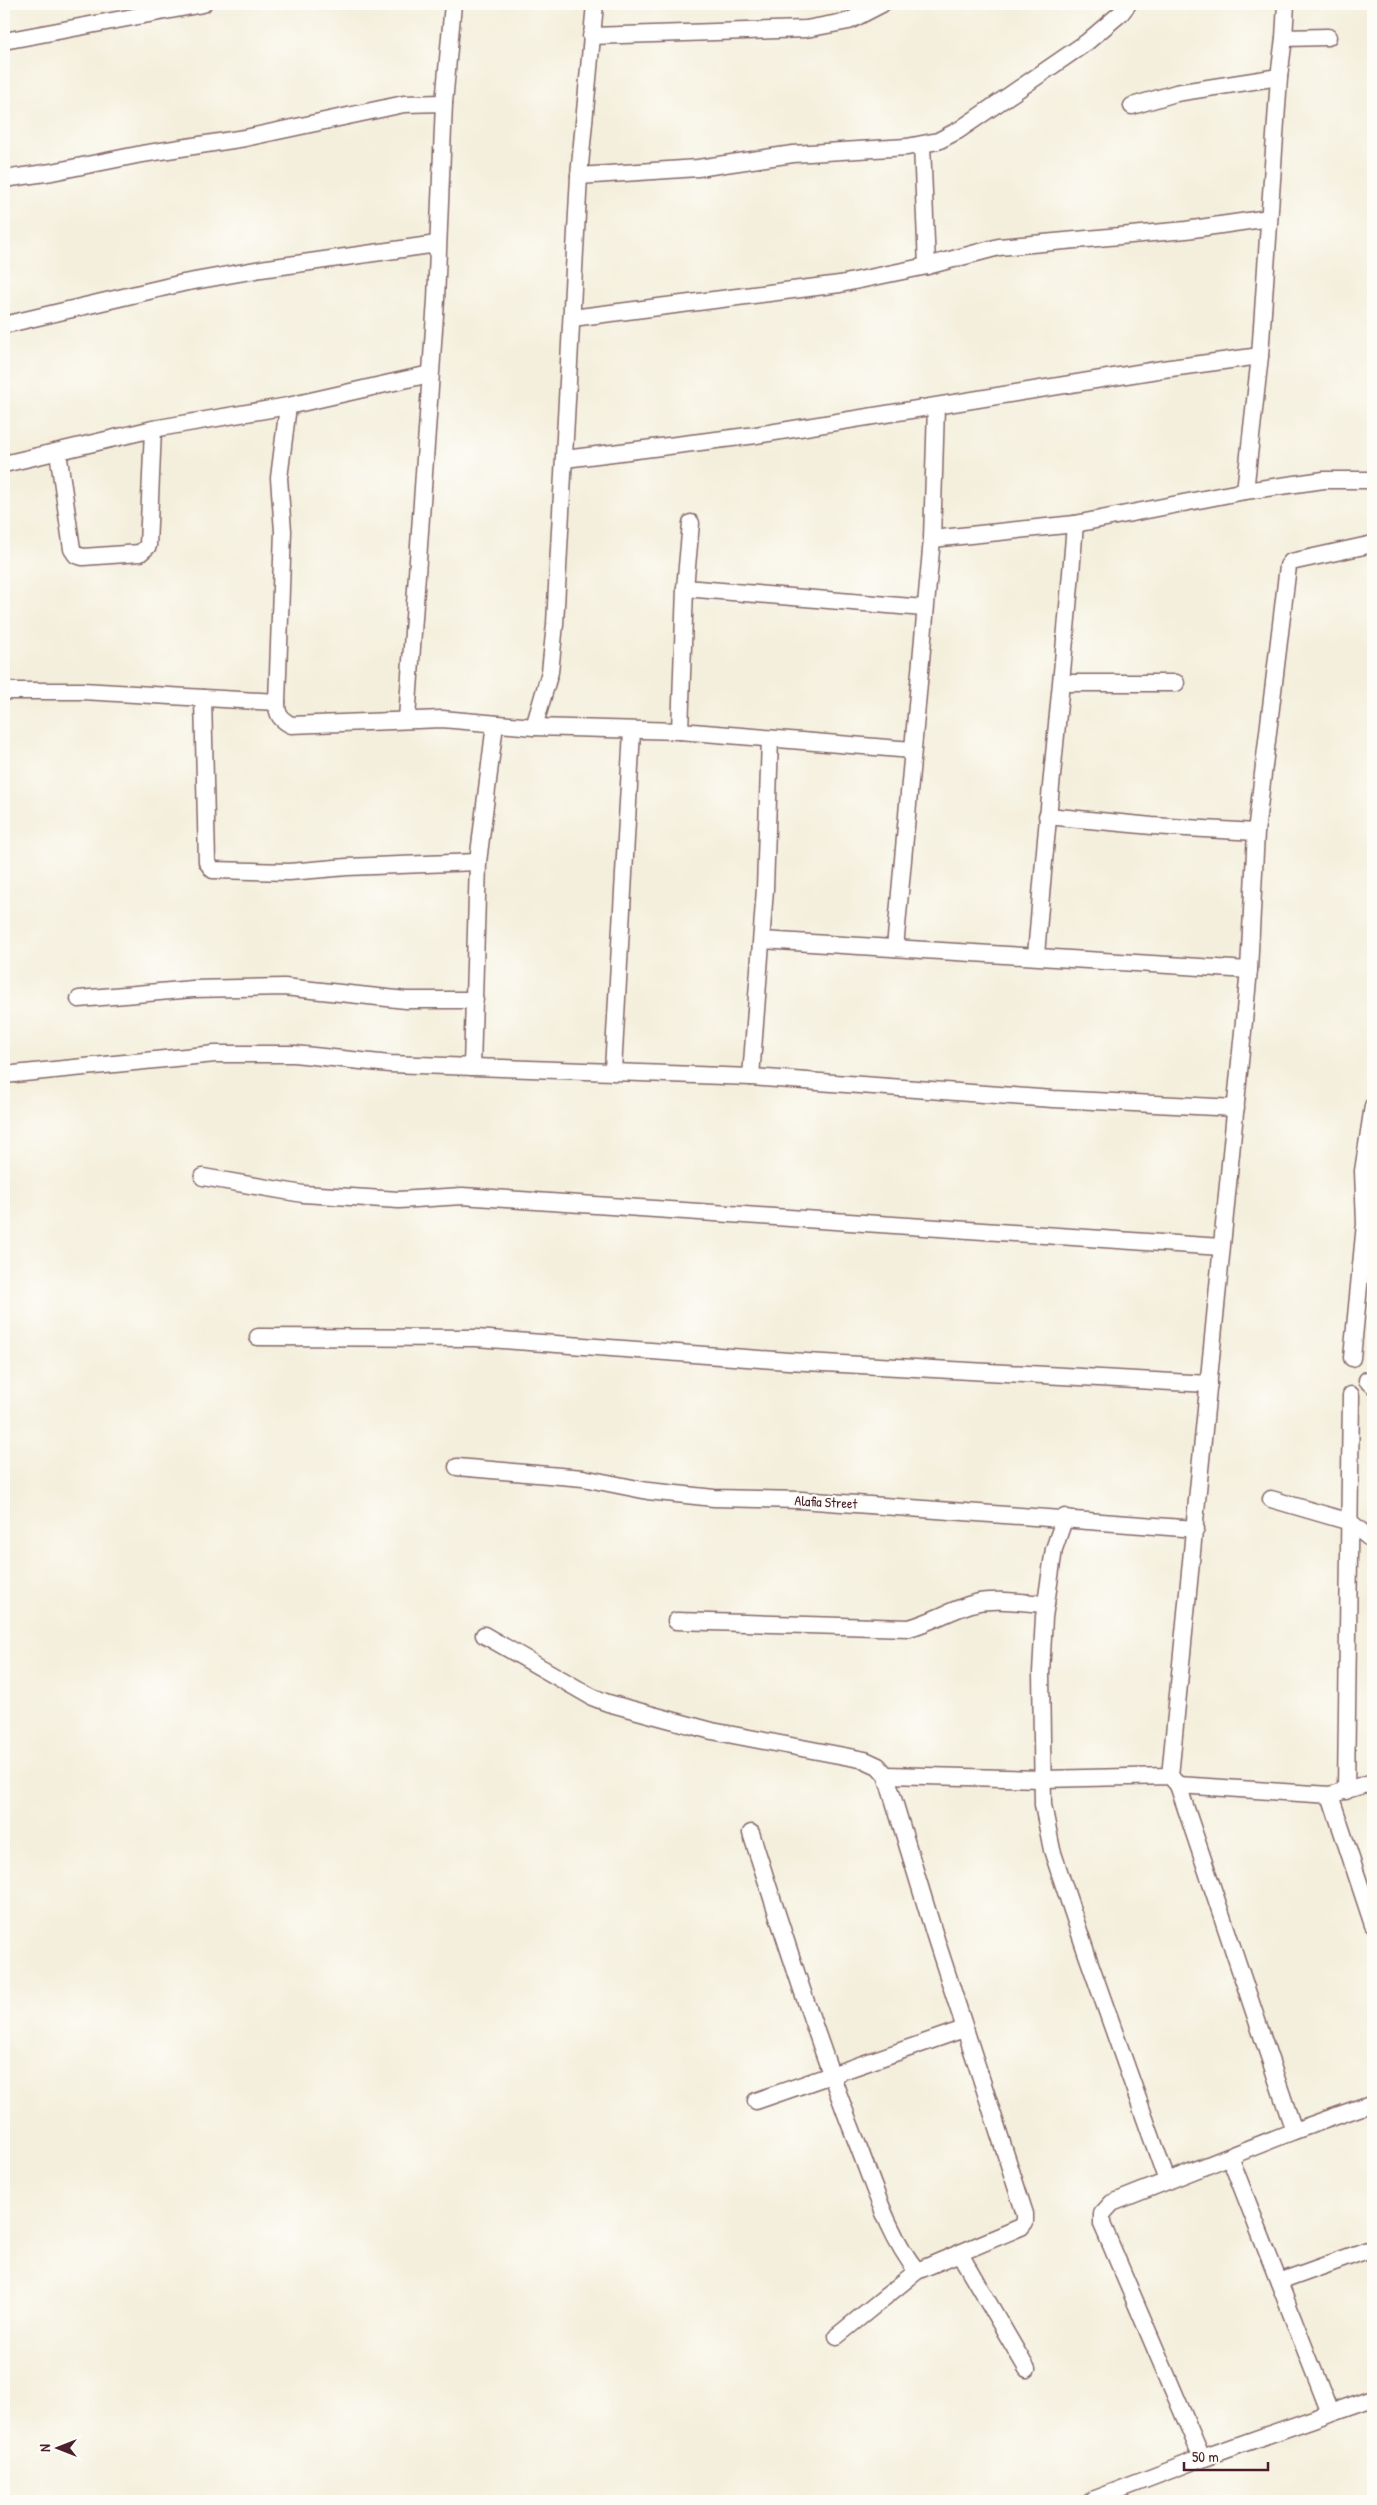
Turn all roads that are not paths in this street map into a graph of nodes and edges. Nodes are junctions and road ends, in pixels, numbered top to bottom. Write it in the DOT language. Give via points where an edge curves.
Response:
graph roads {
  1 [pos="203,4"];
  2 [pos="453,4"];
  3 [pos="595,4"];
  4 [pos="882,4"];
  5 [pos="1128,4"];
  6 [pos="1286,4"];
  7 [pos="592,36"];
  8 [pos="1328,37"];
  9 [pos="1284,38"];
  10 [pos="4,41"];
  11 [pos="1279,77"];
  12 [pos="444,102"];
  13 [pos="1132,106"];
  14 [pos="922,145"];
  15 [pos="579,176"];
  16 [pos="4,179"];
  17 [pos="1269,218"];
  18 [pos="437,244"];
  19 [pos="927,266"];
  20 [pos="572,318"];
  21 [pos="4,325"];
  22 [pos="1260,356"];
  23 [pos="430,374"];
  24 [pos="288,406"];
  25 [pos="936,407"];
  26 [pos="153,430"];
  27 [pos="58,452"];
  28 [pos="565,459"];
  29 [pos="4,464"];
  30 [pos="1373,480"];
  31 [pos="1245,491"];
  32 [pos="691,523"];
  33 [pos="1075,524"];
  34 [pos="932,539"];
  35 [pos="1373,544"];
  36 [pos="685,588"];
  37 [pos="924,608"];
  38 [pos="1062,682"];
  39 [pos="1176,682"];
  40 [pos="4,691"];
  41 [pos="203,698"];
  42 [pos="277,702"];
  43 [pos="407,719"];
  44 [pos="495,724"];
  45 [pos="534,727"];
  46 [pos="632,731"];
  47 [pos="680,731"];
  48 [pos="770,739"];
  49 [pos="912,750"];
  50 [pos="1047,816"];
  51 [pos="1256,832"];
  52 [pos="478,862"];
  53 [pos="762,940"];
  54 [pos="895,948"];
  55 [pos="1036,956"];
  56 [pos="1249,970"];
  57 [pos="79,999"];
  58 [pos="475,1000"];
  59 [pos="472,1067"];
  60 [pos="613,1070"];
  61 [pos="4,1075"];
  62 [pos="751,1077"];
  63 [pos="1373,1106"];
  64 [pos="1236,1108"];
  65 [pos="203,1177"];
  66 [pos="1221,1247"];
  67 [pos="258,1337"];
  68 [pos="1352,1358"];
  69 [pos="1209,1384"];
  70 [pos="1351,1395"];
  71 [pos="457,1466"];
  72 [pos="1270,1499"];
  73 [pos="1065,1517"];
  74 [pos="1350,1522"];
  75 [pos="1196,1529"];
  76 [pos="1373,1542"];
  77 [pos="1046,1604"];
  78 [pos="676,1621"];
  79 [pos="484,1635"];
  80 [pos="886,1775"];
  81 [pos="1043,1779"];
  82 [pos="1174,1780"];
  83 [pos="1373,1782"];
  84 [pos="1346,1790"];
  85 [pos="1330,1795"];
  86 [pos="751,1833"];
  87 [pos="1373,1925"];
  88 [pos="964,2029"];
  89 [pos="831,2076"];
  90 [pos="756,2101"];
  91 [pos="1373,2103"];
  92 [pos="1294,2131"];
  93 [pos="1230,2157"];
  94 [pos="1167,2181"];
  95 [pos="1373,2248"];
  96 [pos="960,2254"];
  97 [pos="917,2271"];
  98 [pos="1279,2282"];
  99 [pos="837,2336"];
  100 [pos="1027,2369"];
  101 [pos="1373,2398"];
  102 [pos="1330,2413"];
  103 [pos="1202,2458"];
  104 [pos="1090,2501"];
  1 -- 10 [label="street"];
  2 -- 12 [label="street"];
  3 -- 7 [label="street"];
  4 -- 7 [label="street" via="850,20 806,30"];
  5 -- 14 [label="street" via="1087,42 1007,98 959,130"];
  6 -- 9 [label="street"];
  7 -- 15 [label="street"];
  8 -- 9 [label="street"];
  9 -- 11 [label="street"];
  11 -- 13 [label="street" via="1176,93"];
  11 -- 17 [label="street"];
  12 -- 16 [label="street" via="404,104 244,138"];
  12 -- 18 [label="street"];
  14 -- 15 [label="street" via="793,154 698,168"];
  14 -- 19 [label="street"];
  15 -- 20 [label="street"];
  17 -- 19 [label="street" via="1186,230 999,246"];
  17 -- 22 [label="street"];
  18 -- 21 [label="street" via="261,268"];
  18 -- 23 [label="street"];
  19 -- 20 [label="street" via="840,284"];
  20 -- 28 [label="street"];
  22 -- 25 [label="street"];
  22 -- 31 [label="street"];
  23 -- 24 [label="street"];
  23 -- 43 [label="street"];
  24 -- 26 [label="street"];
  24 -- 42 [label="street" via="279,478 283,531"];
  25 -- 28 [label="street" via="756,435"];
  25 -- 34 [label="street"];
  26 -- 27 [label="street"];
  26 -- 27 [label="street" via="148,546 140,553 76,555 72,549"];
  27 -- 29 [label="street"];
  28 -- 45 [label="street" via="550,672"];
  30 -- 31 [label="street" via="1324,480"];
  31 -- 33 [label="street"];
  32 -- 36 [label="street"];
  33 -- 34 [label="street"];
  33 -- 38 [label="street"];
  34 -- 37 [label="street"];
  35 -- 51 [label="street" via="1291,562 1288,566"];
  36 -- 37 [label="street"];
  36 -- 47 [label="street"];
  37 -- 49 [label="street"];
  38 -- 39 [label="street"];
  38 -- 50 [label="street"];
  40 -- 41 [label="street"];
  41 -- 42 [label="street"];
  41 -- 52 [label="street" via="207,862 213,870 290,872"];
  42 -- 43 [label="street" via="281,719 291,725"];
  43 -- 44 [label="street"];
  44 -- 45 [label="street"];
  44 -- 52 [label="street"];
  45 -- 46 [label="street"];
  46 -- 47 [label="street"];
  46 -- 60 [label="street"];
  47 -- 48 [label="street"];
  48 -- 49 [label="street"];
  48 -- 53 [label="street"];
  49 -- 54 [label="street"];
  50 -- 51 [label="street"];
  50 -- 55 [label="street"];
  51 -- 56 [label="street"];
  52 -- 58 [label="street"];
  53 -- 54 [label="street"];
  53 -- 62 [label="street"];
  54 -- 55 [label="street"];
  55 -- 56 [label="street"];
  56 -- 64 [label="street"];
  57 -- 58 [label="street" via="194,989 284,987 406,1000"];
  58 -- 59 [label="street"];
  59 -- 60 [label="street"];
  59 -- 61 [label="street" via="390,1064 294,1054 215,1054"];
  60 -- 62 [label="street"];
  62 -- 64 [label="street" via="1052,1100"];
  63 -- 68 [label="street" via="1363,1171 1365,1224"];
  64 -- 66 [label="street"];
  65 -- 66 [label="street" via="303,1194 399,1200 462,1196"];
  66 -- 69 [label="street"];
  67 -- 69 [label="street" via="476,1338 788,1361"];
  69 -- 75 [label="street"];
  70 -- 74 [label="street"];
  71 -- 73 [label="street, Alafia Street" via="583,1478 648,1491 714,1498 801,1500"];
  72 -- 74 [label="street"];
  73 -- 75 [label="street, Alafia Street"];
  73 -- 77 [label="street" via="1054,1549"];
  74 -- 76 [label="street"];
  74 -- 84 [label="street"];
  75 -- 82 [label="street"];
  77 -- 78 [label="street" via="988,1601 908,1628"];
  77 -- 81 [label="street" via="1041,1673"];
  79 -- 80 [label="street" via="608,1703 712,1730 865,1760 878,1766"];
  80 -- 81 [label="street"];
  80 -- 88 [label="street"];
  81 -- 82 [label="street"];
  81 -- 94 [label="street" via="1043,1805 1052,1850"];
  82 -- 85 [label="street"];
  82 -- 92 [label="street"];
  83 -- 84 [label="street"];
  84 -- 85 [label="street"];
  85 -- 87 [label="street"];
  86 -- 89 [label="street"];
  88 -- 89 [label="street"];
  88 -- 96 [label="street" via="1025,2222 1021,2227"];
  89 -- 90 [label="street"];
  89 -- 97 [label="street" via="876,2191 902,2248"];
  91 -- 92 [label="street"];
  92 -- 93 [label="street"];
  93 -- 94 [label="street"];
  93 -- 98 [label="street"];
  94 -- 103 [label="street" via="1112,2203 1102,2214 1102,2224"];
  95 -- 98 [label="street"];
  96 -- 97 [label="street"];
  96 -- 100 [label="street"];
  97 -- 99 [label="street"];
  98 -- 102 [label="street"];
  101 -- 102 [label="street"];
  102 -- 103 [label="street"];
  103 -- 104 [label="street"];
}
